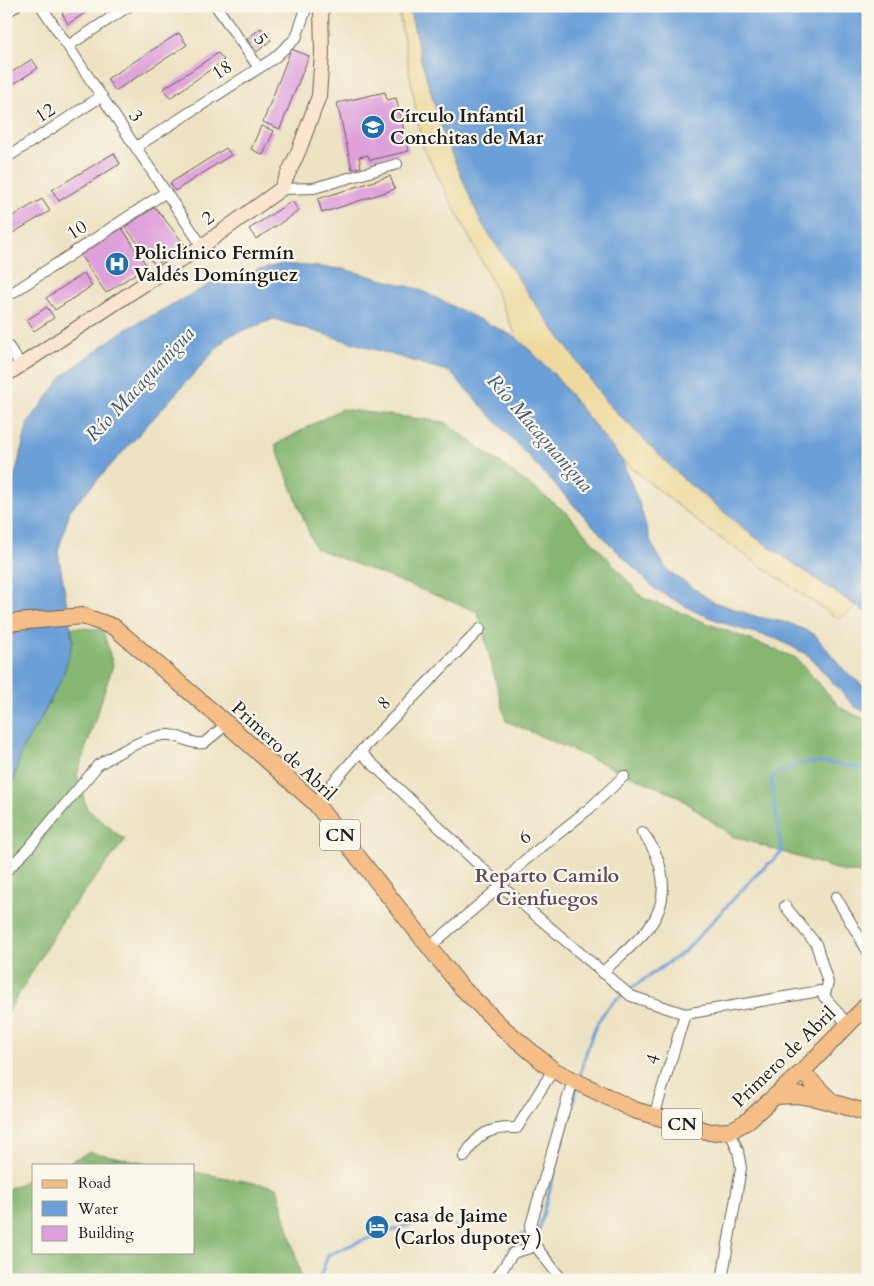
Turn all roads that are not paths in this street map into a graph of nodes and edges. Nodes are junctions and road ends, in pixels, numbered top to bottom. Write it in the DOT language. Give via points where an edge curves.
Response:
graph roads {
  1 [pos="16,6"];
  2 [pos="42,6"];
  3 [pos="128,6"];
  4 [pos="216,6"];
  5 [pos="307,6"];
  6 [pos="322,6"];
  7 [pos="6,13"];
  8 [pos="68,46"];
  9 [pos="259,68"];
  10 [pos="102,96"];
  11 [pos="136,147"];
  12 [pos="6,158"];
  13 [pos="397,164"];
  14 [pos="281,188"];
  15 [pos="166,192"];
  16 [pos="202,246"];
  17 [pos="6,297"];
  18 [pos="6,343"];
  19 [pos="21,365"];
  20 [pos="6,375"];
  21 [pos="6,623"];
  22 [pos="480,629"];
  23 [pos="227,724"];
  24 [pos="360,752"];
  25 [pos="624,776"];
  26 [pos="315,803"];
  27 [pos="642,832"];
  28 [pos="6,871"];
  29 [pos="501,886"];
  30 [pos="836,898"];
  31 [pos="785,906"];
  32 [pos="428,948"];
  33 [pos="868,952"];
  34 [pos="602,973"];
  35 [pos="824,996"];
  36 [pos="868,1004"];
  37 [pos="685,1014"];
  38 [pos="847,1024"];
  39 [pos="553,1070"];
  40 [pos="802,1072"];
  41 [pos="578,1083"];
  42 [pos="775,1096"];
  43 [pos="832,1102"];
  44 [pos="868,1113"];
  45 [pos="654,1116"];
  46 [pos="730,1131"];
  47 [pos="464,1157"];
  48 [pos="534,1244"];
  49 [pos="495,1280"];
  50 [pos="562,1280"];
  51 [pos="722,1280"];
  1 -- 7 [label="street"];
  2 -- 8 [label="street, 3"];
  3 -- 8 [label="street"];
  4 -- 9 [label="street, 5"];
  5 -- 9 [label="street, 18" via="296,38"];
  6 -- 14 [label="main road" via="319,96"];
  8 -- 10 [label="street, 3"];
  9 -- 11 [label="street, 18"];
  10 -- 11 [label="street, 3"];
  10 -- 12 [label="street, 12"];
  11 -- 15 [label="street, 3"];
  13 -- 14 [label="street" via="314,188"];
  14 -- 16 [label="main road, 2"];
  15 -- 16 [label="street, 3"];
  15 -- 17 [label="street, 10"];
  16 -- 19 [label="main road, 2"];
  18 -- 19 [label="street"];
  19 -- 20 [label="main road, 2"];
  21 -- 23 [label="main road, Primero de Abril / CN" via="83,616 114,627"];
  22 -- 24 [label="street, 8"];
  23 -- 26 [label="main road, Primero de Abril / CN"];
  23 -- 28 [label="street" via="204,743 169,735 156,736 98,765"];
  24 -- 26 [label="street, 8"];
  24 -- 29 [label="street"];
  25 -- 29 [label="street, 6" via="524,861"];
  26 -- 32 [label="main road, Primero de Abril / CN"];
  27 -- 34 [label="street" via="652,844 662,872 664,888 659,909 649,927"];
  29 -- 32 [label="street, 6"];
  29 -- 34 [label="street"];
  30 -- 33 [label="street"];
  31 -- 35 [label="street" via="816,944 828,984"];
  32 -- 39 [label="main road, Primero de Abril / CN" via="461,987"];
  34 -- 37 [label="street" via="631,996"];
  35 -- 37 [label="street" via="820,991"];
  35 -- 38 [label="street"];
  36 -- 38 [label="main road, Primero de Abril / CN"];
  37 -- 45 [label="street, 4"];
  38 -- 40 [label="main road, Primero de Abril / CN"];
  39 -- 41 [label="main road, Primero de Abril / CN"];
  39 -- 47 [label="street" via="517,1128 498,1127 474,1140"];
  40 -- 42 [label="main road, Primero de Abril / CN"];
  40 -- 43 [label="main road"];
  41 -- 45 [label="main road, Primero de Abril / CN"];
  41 -- 48 [label="street" via="530,1228"];
  42 -- 43 [label="main road" via="796,1095"];
  42 -- 46 [label="main road, Primero de Abril / CN" via="746,1122"];
  43 -- 44 [label="main road"];
  45 -- 46 [label="main road, Primero de Abril / CN" via="710,1132"];
  46 -- 51 [label="street" via="741,1168"];
  48 -- 49 [label="street" via="513,1253"];
  48 -- 50 [label="street"];
}
